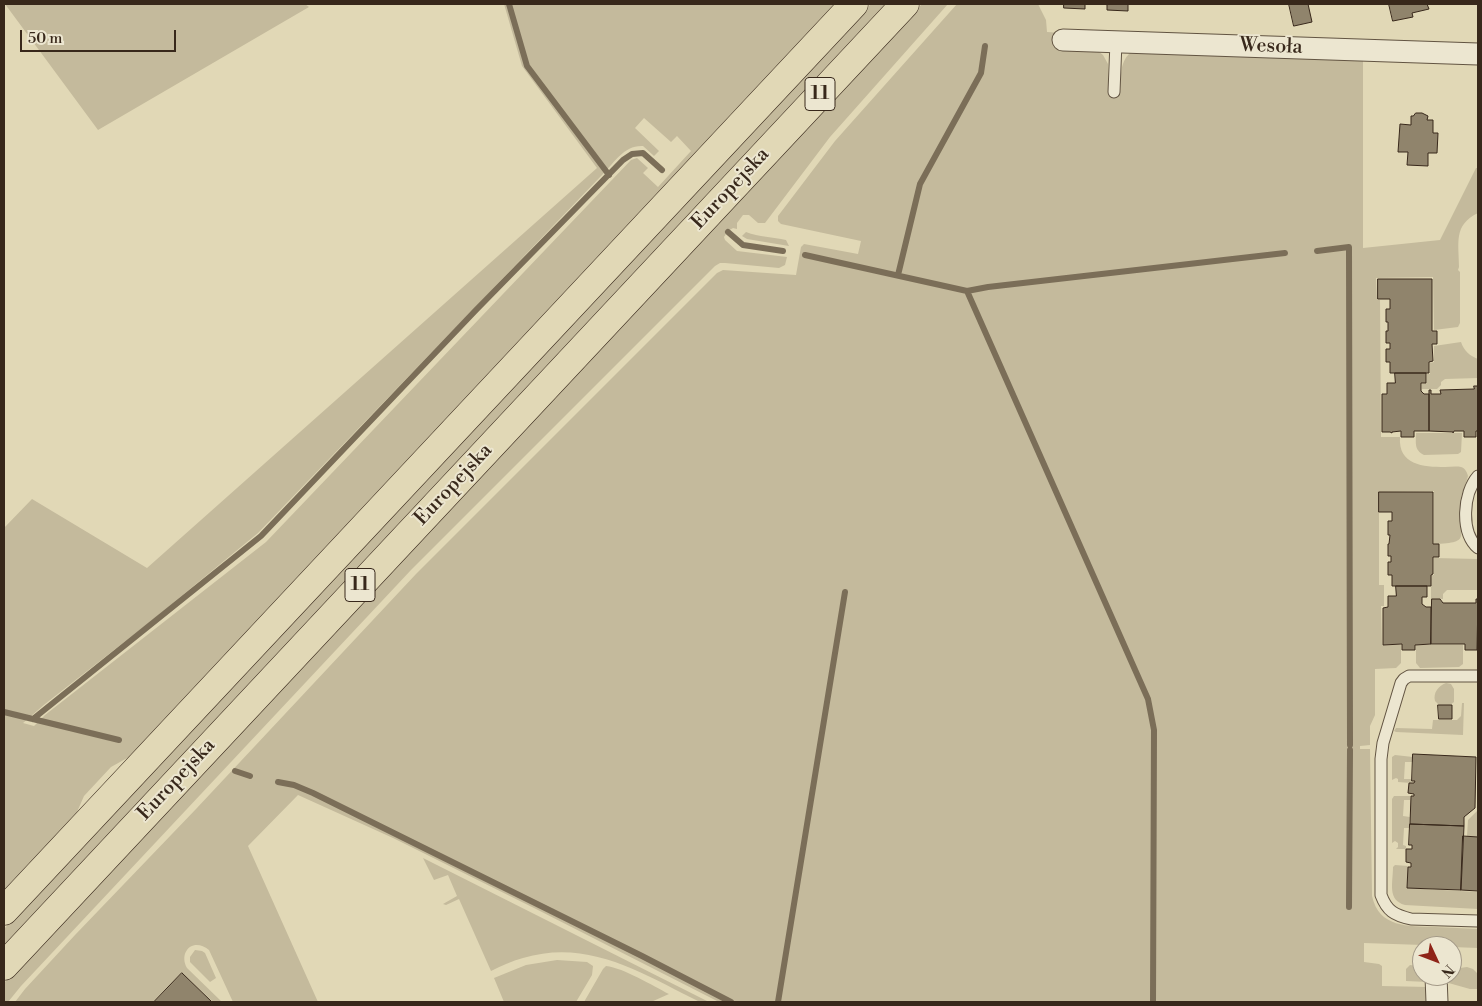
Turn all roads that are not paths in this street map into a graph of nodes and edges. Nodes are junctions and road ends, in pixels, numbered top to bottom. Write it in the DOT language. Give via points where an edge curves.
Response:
graph roads {
  1 [pos="854,4"];
  2 [pos="905,4"];
  3 [pos="1063,40"];
  4 [pos="1116,42"];
  5 [pos="1478,54"];
  6 [pos="1114,92"];
  7 [pos="1478,476"];
  8 [pos="1478,548"];
  9 [pos="1478,676"];
  10 [pos="4,911"];
  11 [pos="1478,921"];
  12 [pos="4,966"];
  13 [pos="1436,986"];
  14 [pos="1437,1002"];
  1 -- 10 [label="main road, Europejska / 11"];
  2 -- 12 [label="main road, Europejska / 11"];
  3 -- 4 [label="street, Wesoła"];
  4 -- 5 [label="street, Wesoła"];
  4 -- 6 [label="lane"];
  7 -- 8 [label="lane" via="1469,491 1466,508 1470,536"];
  9 -- 11 [label="lane" via="1409,676 1401,683 1381,759 1381,895 1384,905 1400,917"];
  13 -- 14 [label="street"];
}
